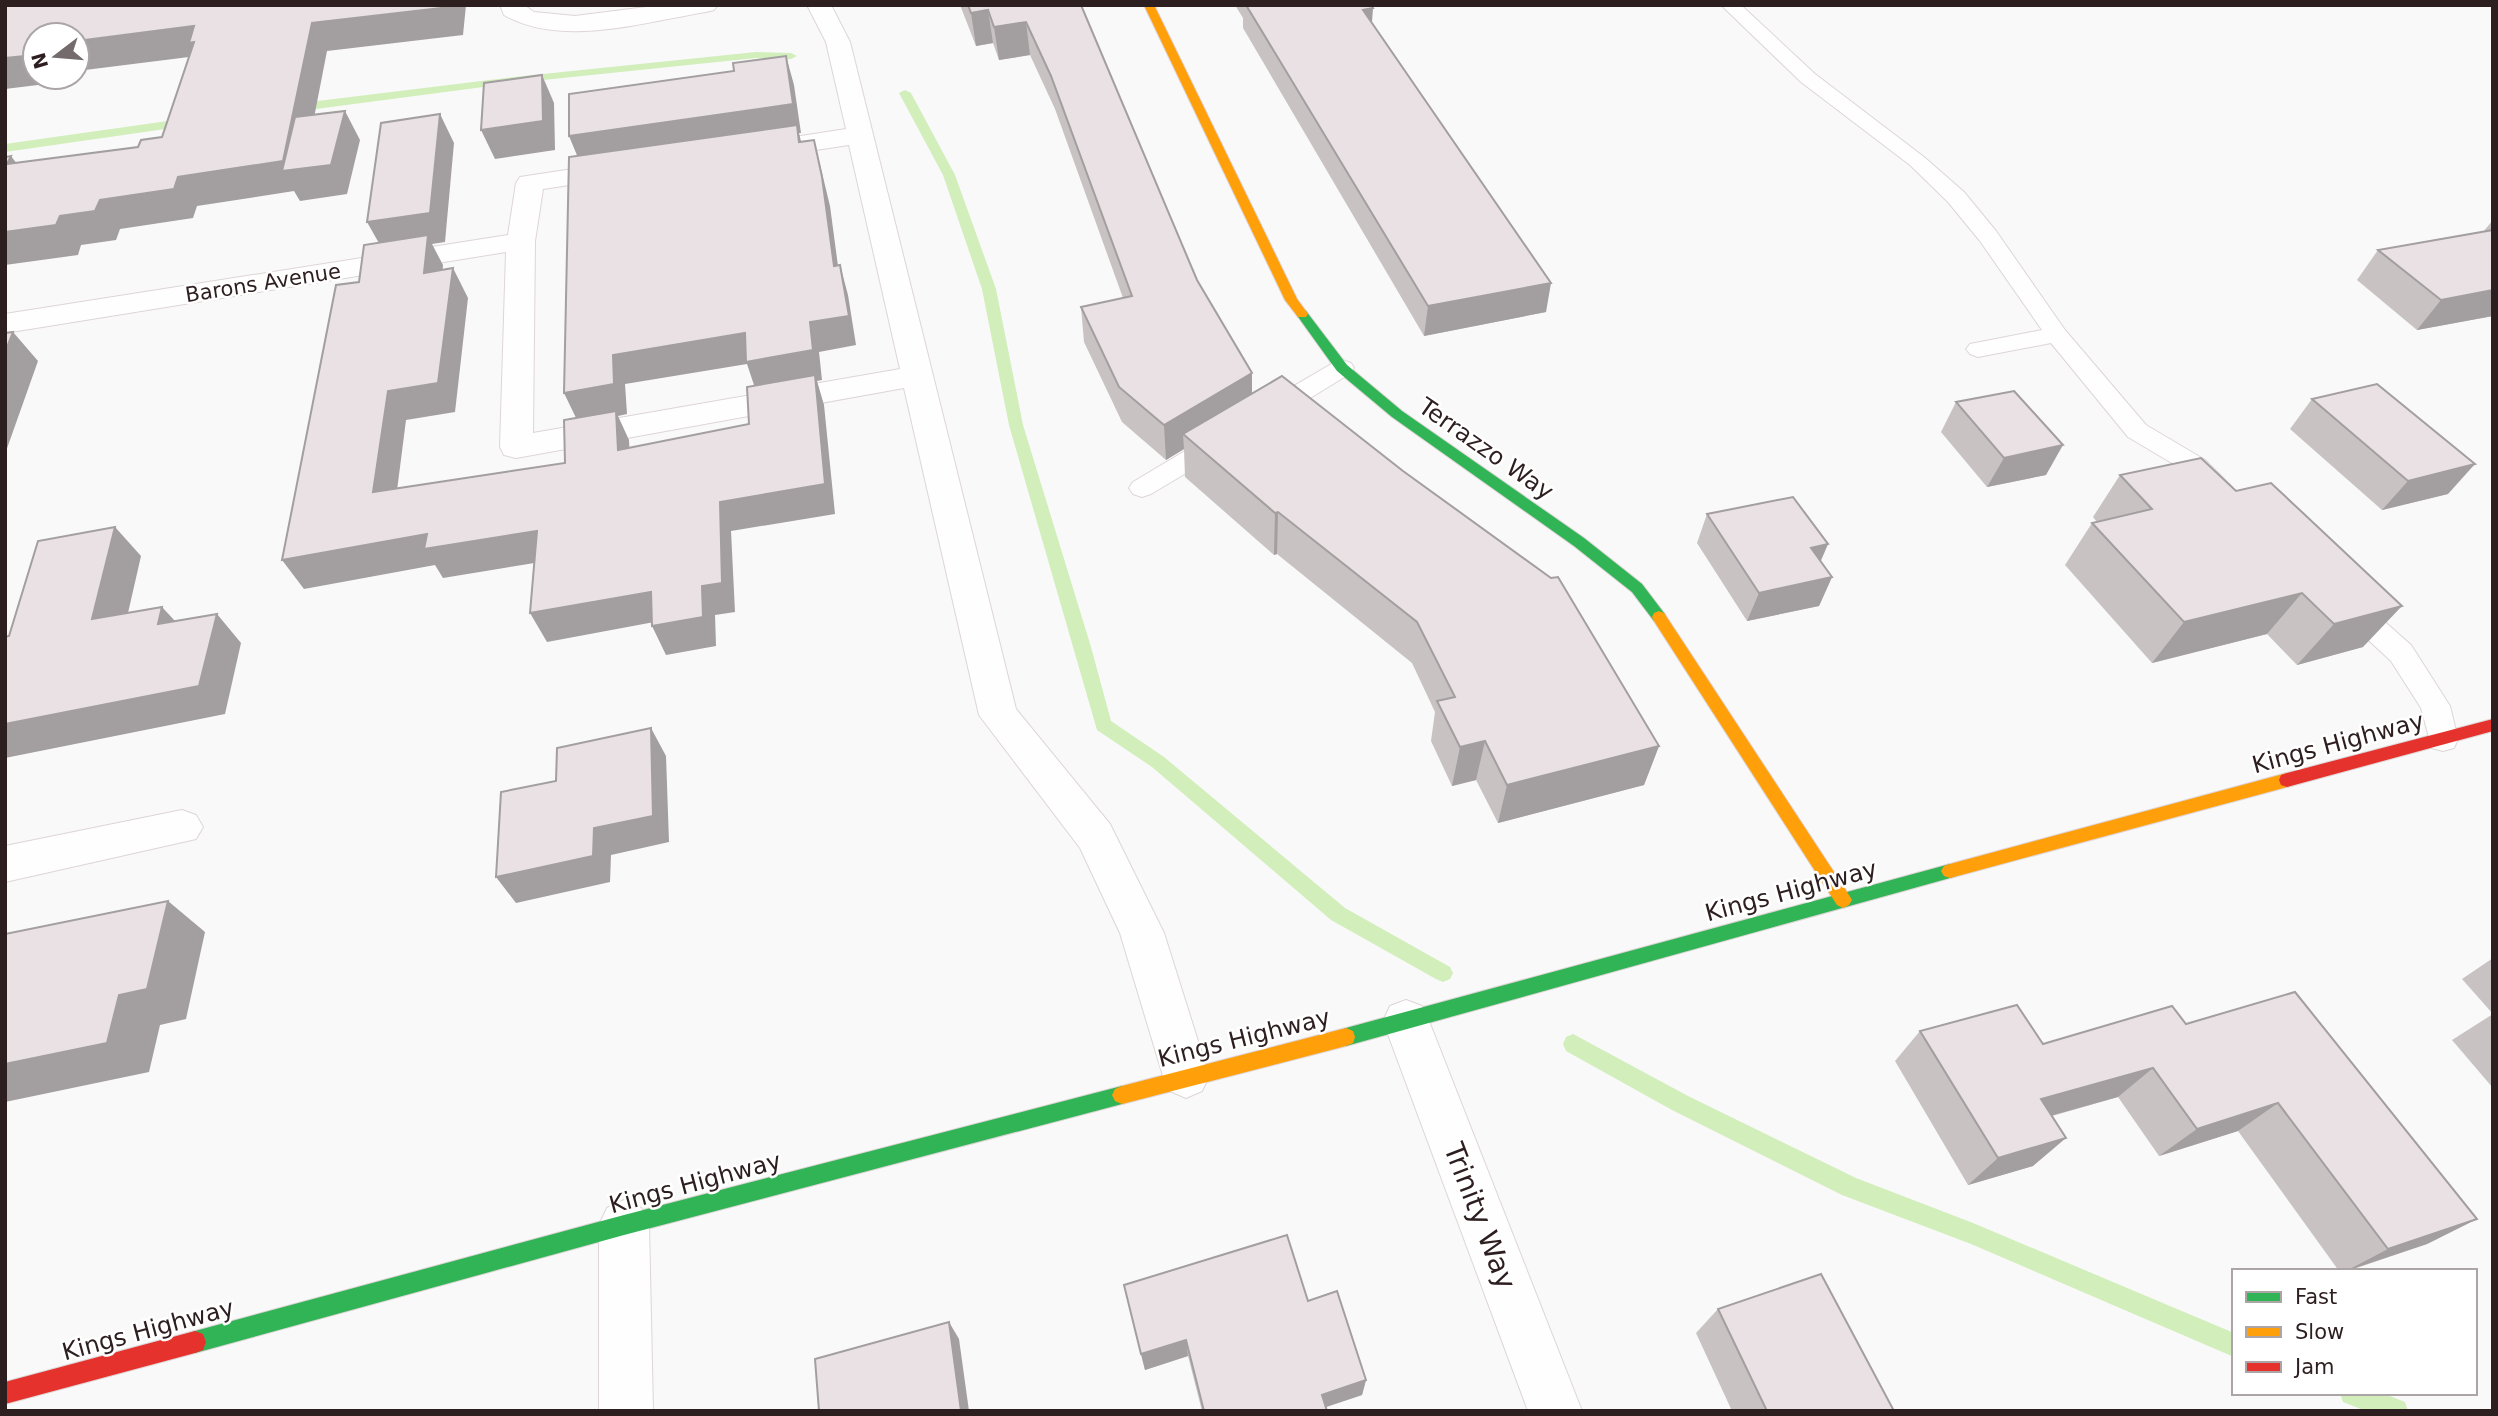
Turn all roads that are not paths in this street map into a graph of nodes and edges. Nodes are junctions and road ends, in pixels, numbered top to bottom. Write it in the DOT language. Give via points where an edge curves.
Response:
graph roads {
  1 [pos="512,5"];
  2 [pos="706,5"];
  3 [pos="819,5"];
  4 [pos="1149,5"];
  5 [pos="1730,5"];
  6 [pos="1756,16"];
  7 [pos="860,135"];
  8 [pos="736,153"];
  9 [pos="640,167"];
  10 [pos="521,242"];
  11 [pos="5,324"];
  12 [pos="2057,335"];
  13 [pos="1978,349"];
  14 [pos="1342,368"];
  15 [pos="917,376"];
  16 [pos="1142,488"];
  17 [pos="2237,503"];
  18 [pos="2329,588"];
  19 [pos="2493,725"];
  20 [pos="2443,739"];
  21 [pos="182,827"];
  22 [pos="5,864"];
  23 [pos="1843,900"];
  24 [pos="1406,1021"];
  25 [pos="1186,1076"];
  26 [pos="624,1225"];
  27 [pos="5,1393"];
  28 [pos="626,1411"];
  29 [pos="1555,1411"];
  1 -- 2 [label="street" via="520,18 561,24"];
  3 -- 7 [label="street" via="838,42"];
  4 -- 14 [label="street, Terrazzo Way" via="1291,300"];
  5 -- 6 [label="lane"];
  6 -- 12 [label="lane" via="1808,78 1917,161 1956,197"];
  7 -- 8 [label="street"];
  7 -- 15 [label="street"];
  9 -- 10 [label="street" via="530,183"];
  10 -- 11 [label="street, Barons Avenue"];
  10 -- 15 [label="street" via="516,447"];
  12 -- 13 [label="lane"];
  12 -- 17 [label="lane" via="2137,431 2196,466"];
  14 -- 16 [label="lane"];
  14 -- 23 [label="street, Terrazzo Way" via="1397,414 1579,542 1637,589 1672,633"];
  15 -- 25 [label="street" via="998,715 1096,836 1142,933"];
  18 -- 20 [label="lane" via="2401,653 2435,706"];
  19 -- 20 [label="street, Kings Highway"];
  20 -- 23 [label="street, Kings Highway"];
  21 -- 22 [label="street"];
  23 -- 24 [label="street, Kings Highway"];
  24 -- 25 [label="street, Kings Highway"];
  24 -- 29 [label="street, Trinity Way"];
  25 -- 26 [label="street, Kings Highway"];
  26 -- 27 [label="street, Kings Highway"];
  26 -- 28 [label="street"];
}
